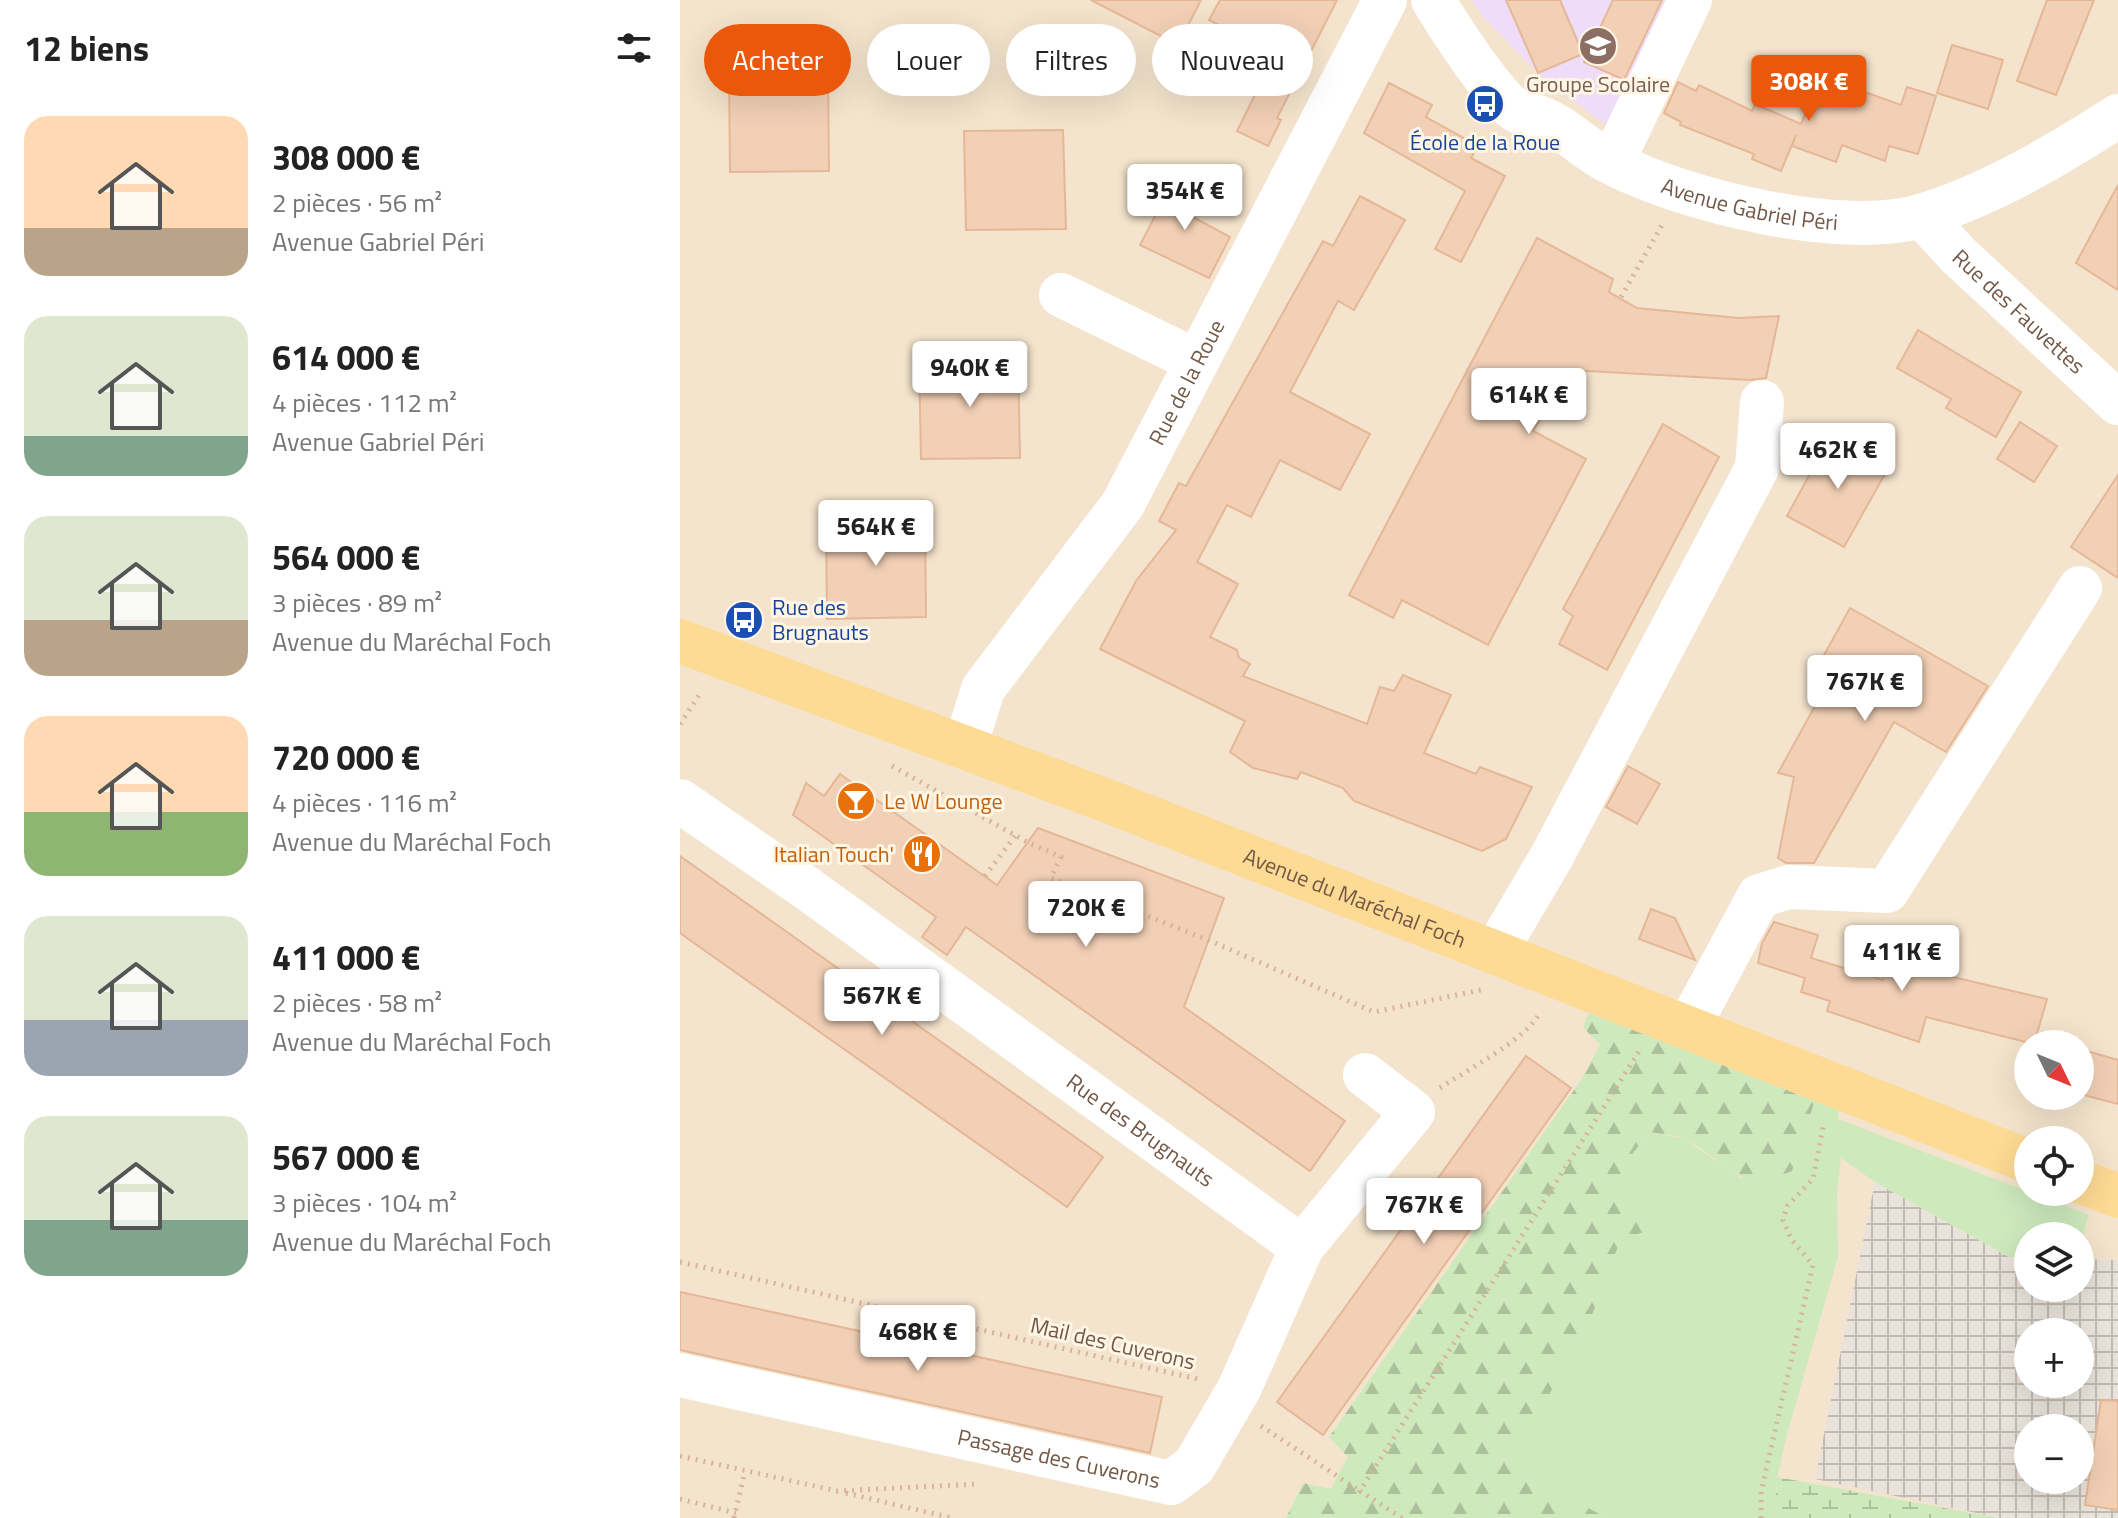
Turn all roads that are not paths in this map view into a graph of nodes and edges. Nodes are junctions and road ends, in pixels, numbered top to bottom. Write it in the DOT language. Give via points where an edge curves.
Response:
graph roads {
  1 [pos="1385,0"];
  2 [pos="1433,0"];
  3 [pos="1690,0"];
  4 [pos="2118,116"];
  5 [pos="1612,163"];
  6 [pos="1922,216"];
  7 [pos="1061,295"];
  8 [pos="1196,361"];
  9 [pos="1762,402"];
  10 [pos="2118,403"];
  11 [pos="2080,588"];
  12 [pos="680,641"];
  13 [pos="965,747"];
  14 [pos="680,801"];
  15 [pos="1496,969"];
  16 [pos="1676,1021"];
  17 [pos="1365,1075"];
  18 [pos="2014,1156"];
  19 [pos="2094,1187"];
  20 [pos="2118,1196"];
  21 [pos="1302,1247"];
  22 [pos="680,1375"];
  1 -- 8 [label="street, Rue de la Roue"];
  2 -- 5 [label="street, Avenue Gabriel Péri" via="1470,58 1516,110 1542,118"];
  3 -- 5 [label="street"];
  4 -- 6 [label="street, Avenue Gabriel Péri" via="2038,167"];
  5 -- 6 [label="street, Avenue Gabriel Péri" via="1681,192 1780,216 1867,222"];
  6 -- 10 [label="street, Rue des Fauvettes"];
  7 -- 8 [label="street"];
  8 -- 13 [label="street, Rue de la Roue" via="1123,504 983,689"];
  9 -- 15 [label="street" via="1757,468"];
  11 -- 16 [label="street" via="1887,891 1789,887 1759,896"];
  12 -- 13 [label="main road, Avenue du Maréchal Foch"];
  13 -- 15 [label="main road, Avenue du Maréchal Foch"];
  14 -- 21 [label="street, Rue des Brugnauts"];
  15 -- 16 [label="main road, Avenue du Maréchal Foch" via="1557,975"];
  16 -- 18 [label="main road, Avenue du Maréchal Foch"];
  17 -- 21 [label="street" via="1413,1112"];
  19 -- 20 [label="main road"];
  21 -- 22 [label="street, Passage des Cuverons" via="1239,1389 1194,1466 1171,1483"];
}
